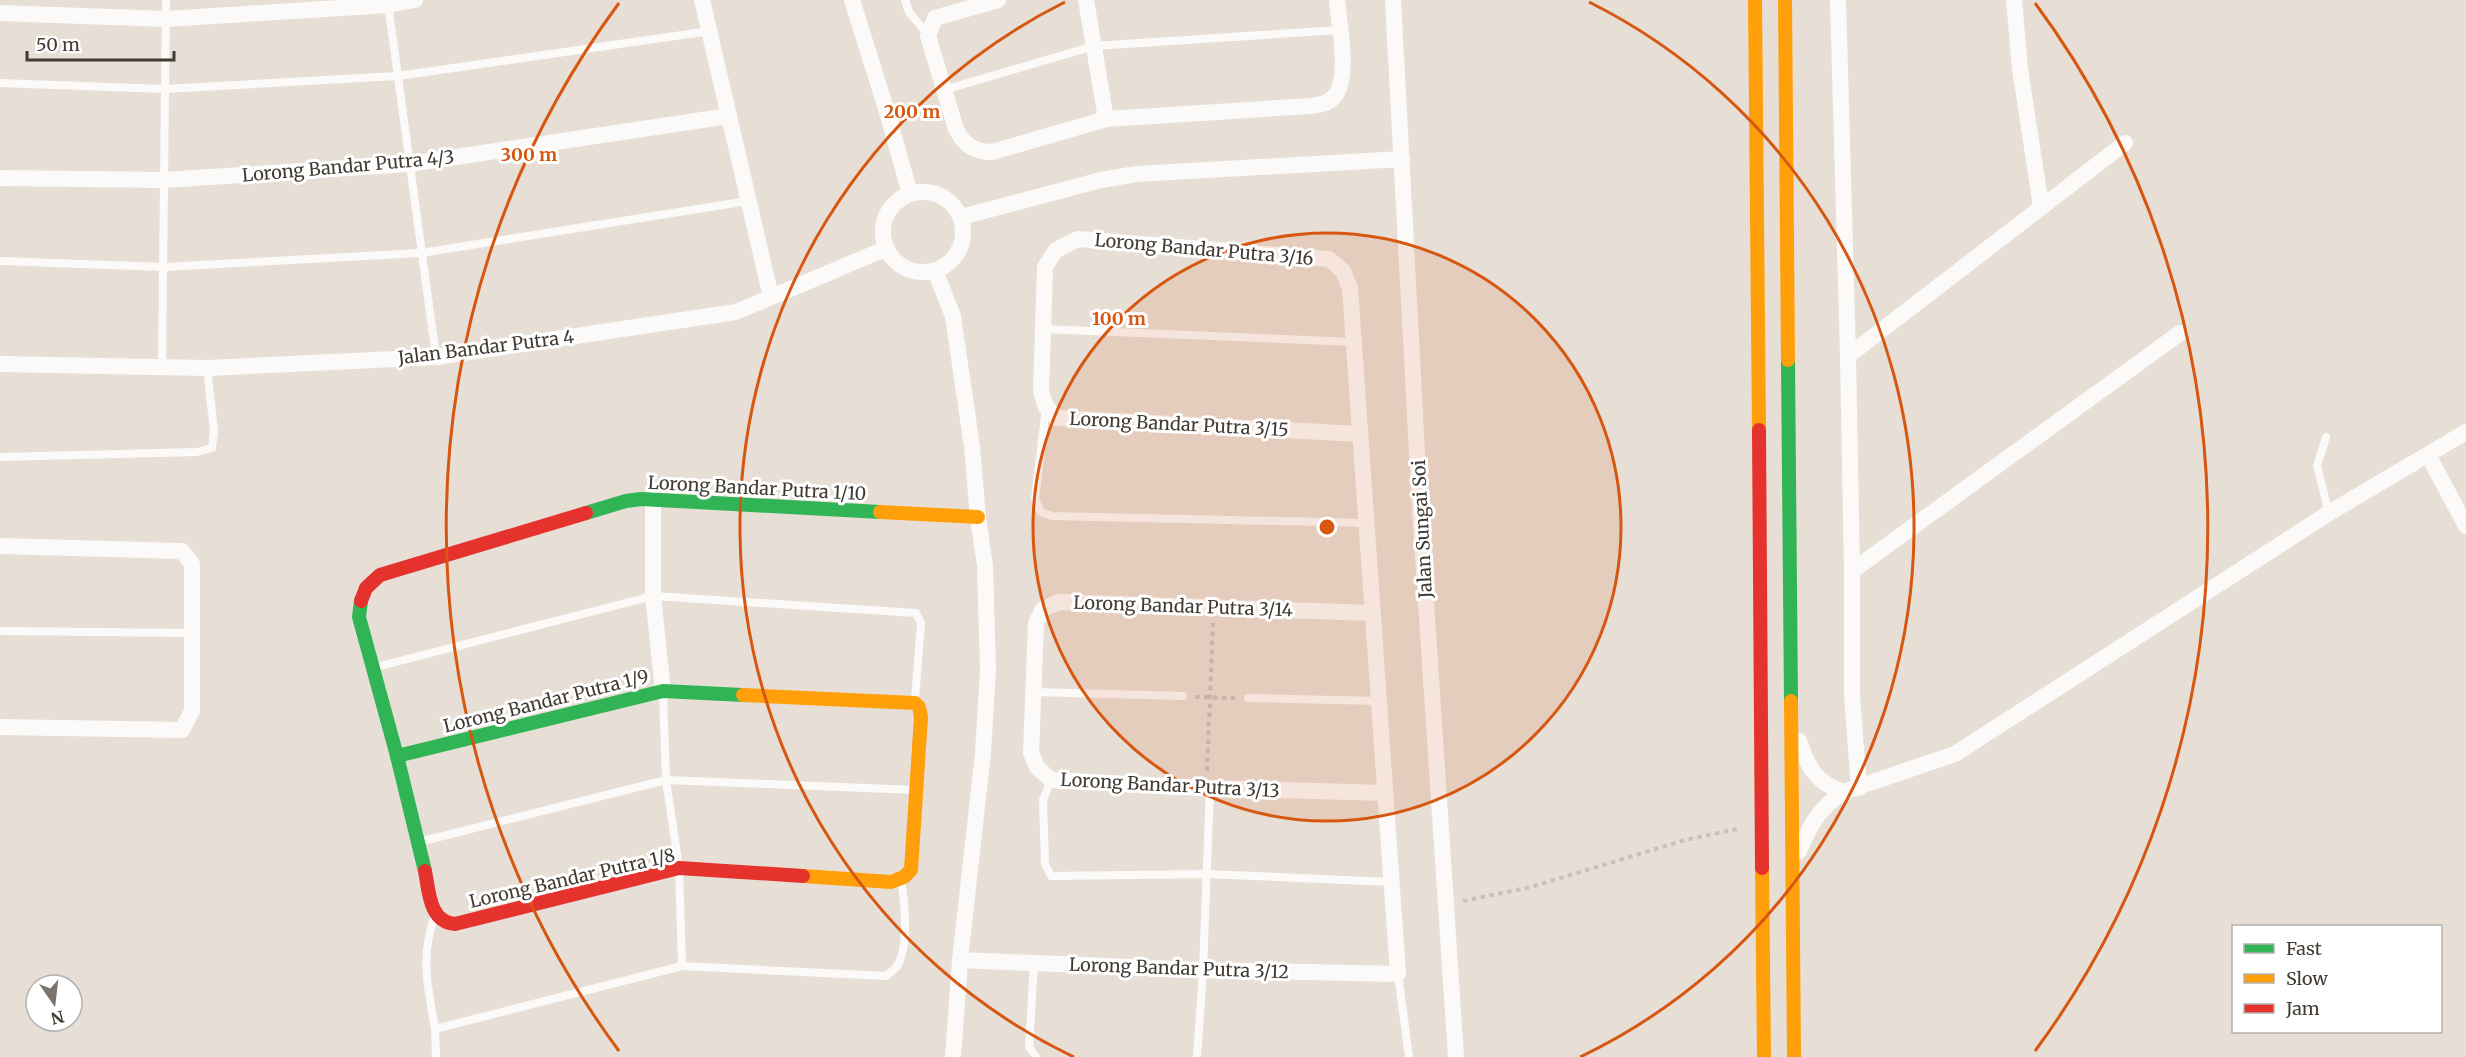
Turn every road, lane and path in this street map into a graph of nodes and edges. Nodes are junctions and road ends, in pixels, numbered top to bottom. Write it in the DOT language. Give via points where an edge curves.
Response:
graph roads {
  1 [pos="166,0"];
  2 [pos="415,0"];
  3 [pos="702,0"];
  4 [pos="852,0"];
  5 [pos="905,0"];
  6 [pos="998,0"];
  7 [pos="1086,0"];
  8 [pos="1337,0"];
  9 [pos="1393,0"];
  10 [pos="1755,0"];
  11 [pos="1785,0"];
  12 [pos="1838,0"];
  13 [pos="2014,0"];
  14 [pos="388,2"];
  15 [pos="0,13"];
  16 [pos="166,19"];
  17 [pos="1339,30"];
  18 [pos="710,31"];
  19 [pos="928,36"];
  20 [pos="1094,46"];
  21 [pos="398,76"];
  22 [pos="0,83"];
  23 [pos="165,88"];
  24 [pos="944,90"];
  25 [pos="729,116"];
  26 [pos="1106,119"];
  27 [pos="2125,142"];
  28 [pos="1402,159"];
  29 [pos="409,164"];
  30 [pos="0,178"];
  31 [pos="164,180"];
  32 [pos="910,194"];
  33 [pos="748,201"];
  34 [pos="2041,206"];
  35 [pos="961,217"];
  36 [pos="885,249"];
  37 [pos="422,253"];
  38 [pos="0,261"];
  39 [pos="163,267"];
  40 [pos="935,271"];
  41 [pos="771,297"];
  42 [pos="1043,329"];
  43 [pos="2180,333"];
  44 [pos="1354,342"];
  45 [pos="1848,356"];
  46 [pos="436,357"];
  47 [pos="0,364"];
  48 [pos="162,368"];
  49 [pos="207,368"];
  50 [pos="1046,407"];
  51 [pos="2466,432"];
  52 [pos="1360,434"];
  53 [pos="2326,437"];
  54 [pos="2428,455"];
  55 [pos="0,457"];
  56 [pos="653,500"];
  57 [pos="2329,513"];
  58 [pos="978,517"];
  59 [pos="1366,523"];
  60 [pos="2466,526"];
  61 [pos="0,546"];
  62 [pos="1852,571"];
  63 [pos="653,596"];
  64 [pos="1213,607"];
  65 [pos="1372,613"];
  66 [pos="0,631"];
  67 [pos="192,633"];
  68 [pos="373,668"];
  69 [pos="663,691"];
  70 [pos="1033,692"];
  71 [pos="1183,696"];
  72 [pos="1210,697"];
  73 [pos="1248,698"];
  74 [pos="1379,701"];
  75 [pos="917,705"];
  76 [pos="1792,718"];
  77 [pos="0,727"];
  78 [pos="397,756"];
  79 [pos="666,780"];
  80 [pos="1051,780"];
  81 [pos="1208,788"];
  82 [pos="917,790"];
  83 [pos="1851,790"];
  84 [pos="1385,794"];
  85 [pos="1762,824"];
  86 [pos="417,842"];
  87 [pos="1793,866"];
  88 [pos="679,868"];
  89 [pos="1207,874"];
  90 [pos="901,880"];
  91 [pos="1391,882"];
  92 [pos="1445,905"];
  93 [pos="435,914"];
  94 [pos="960,960"];
  95 [pos="1034,963"];
  96 [pos="682,966"];
  97 [pos="1203,970"];
  98 [pos="1398,974"];
  99 [pos="435,1029"];
  100 [pos="436,1057"];
  101 [pos="953,1057"];
  102 [pos="1036,1057"];
  103 [pos="1197,1057"];
  104 [pos="1409,1057"];
  105 [pos="1456,1057"];
  106 [pos="1764,1057"];
  107 [pos="1794,1057"];
  1 -- 16 [label="lane"];
  2 -- 14 [label="street"];
  3 -- 18 [label="street"];
  4 -- 32 [label="street"];
  5 -- 19 [label="lane" via="909,12"];
  6 -- 19 [label="street" via="935,18"];
  7 -- 20 [label="street"];
  8 -- 17 [label="street"];
  9 -- 28 [label="street, Jalan Sungai Soi"];
  10 -- 85 [label="main road"];
  11 -- 76 [label="main road"];
  12 -- 45 [label="street"];
  13 -- 34 [label="street" via="2020,69"];
  14 -- 16 [label="street"];
  14 -- 21 [label="lane"];
  15 -- 16 [label="street"];
  16 -- 23 [label="lane"];
  17 -- 20 [label="lane"];
  17 -- 26 [label="street" via="1343,78 1335,97 1325,104"];
  18 -- 21 [label="lane"];
  18 -- 25 [label="street"];
  19 -- 24 [label="street"];
  20 -- 24 [label="lane"];
  20 -- 26 [label="street"];
  21 -- 23 [label="lane"];
  21 -- 29 [label="lane"];
  22 -- 23 [label="lane"];
  23 -- 31 [label="lane"];
  24 -- 26 [label="street" via="962,141 980,152 992,152"];
  25 -- 29 [label="street, Lorong Bandar Putra 4/3"];
  25 -- 33 [label="street"];
  27 -- 34 [label="street"];
  28 -- 35 [label="street" via="1136,174"];
  28 -- 92 [label="street, Jalan Sungai Soi"];
  29 -- 31 [label="street, Lorong Bandar Putra 4/3"];
  29 -- 37 [label="lane"];
  30 -- 31 [label="street, Lorong Bandar Putra 4/3"];
  31 -- 39 [label="lane"];
  32 -- 35 [label="street" via="936,194 947,199"];
  32 -- 36 [label="street" via="892,207 885,218"];
  33 -- 37 [label="lane"];
  33 -- 41 [label="street"];
  34 -- 45 [label="street"];
  35 -- 40 [label="street" via="964,230 957,255"];
  36 -- 40 [label="street" via="893,260 910,270"];
  36 -- 41 [label="street, Jalan Bandar Putra 4"];
  37 -- 39 [label="lane"];
  37 -- 46 [label="lane"];
  38 -- 39 [label="lane"];
  39 -- 48 [label="lane"];
  40 -- 58 [label="street" via="953,316"];
  41 -- 46 [label="street, Jalan Bandar Putra 4" via="736,312"];
  42 -- 44 [label="lane"];
  42 -- 44 [label="street, Lorong Bandar Putra 3/16" via="1045,267 1056,250 1078,239 1329,259 1343,271 1350,288"];
  42 -- 50 [label="street, Lorong Bandar Putra 3/15" via="1041,391"];
  43 -- 62 [label="street"];
  44 -- 52 [label="street"];
  45 -- 62 [label="street"];
  46 -- 49 [label="street, Jalan Bandar Putra 4"];
  47 -- 48 [label="street, Jalan Bandar Putra 4"];
  48 -- 49 [label="street, Jalan Bandar Putra 4"];
  49 -- 55 [label="lane" via="212,448 197,452"];
  50 -- 52 [label="street, Lorong Bandar Putra 3/15" via="1057,418"];
  50 -- 59 [label="lane" via="1035,499 1041,512 1052,516"];
  51 -- 54 [label="street"];
  52 -- 59 [label="street"];
  53 -- 57 [label="lane" via="2317,466"];
  54 -- 57 [label="street"];
  54 -- 60 [label="street"];
  56 -- 58 [label="main road, Lorong Bandar Putra 1/10"];
  56 -- 63 [label="street"];
  56 -- 68 [label="main road, Lorong Bandar Putra 1/10" via="626,501 380,575 368,583 360,598 359,617"];
  57 -- 83 [label="street" via="1955,754"];
  58 -- 94 [label="street" via="985,566 988,669 983,753"];
  59 -- 65 [label="street"];
  61 -- 67 [label="street" via="182,551 192,564"];
  62 -- 83 [label="street"];
  63 -- 68 [label="lane"];
  63 -- 69 [label="street"];
  63 -- 75 [label="lane" via="916,613 921,623"];
  64 -- 65 [label="street, Lorong Bandar Putra 3/14"];
  64 -- 70 [label="street, Lorong Bandar Putra 3/14" via="1059,602 1042,609 1036,623"];
  64 -- 72 [label="path"];
  65 -- 74 [label="street"];
  66 -- 67 [label="lane"];
  67 -- 77 [label="street" via="192,711 182,730"];
  68 -- 78 [label="main road"];
  69 -- 75 [label="main road, Lorong Bandar Putra 1/9"];
  69 -- 78 [label="main road, Lorong Bandar Putra 1/9"];
  69 -- 79 [label="lane"];
  70 -- 71 [label="lane"];
  70 -- 80 [label="street, Lorong Bandar Putra 3/13" via="1031,753 1037,767"];
  71 -- 72 [label="path"];
  72 -- 73 [label="path"];
  72 -- 81 [label="path"];
  73 -- 74 [label="lane"];
  74 -- 84 [label="street"];
  75 -- 82 [label="main road" via="921,717"];
  76 -- 83 [label="street" via="1803,753 1820,780 1830,787"];
  76 -- 87 [label="main road"];
  78 -- 86 [label="main road"];
  79 -- 82 [label="lane"];
  79 -- 86 [label="lane"];
  79 -- 88 [label="lane"];
  80 -- 81 [label="street, Lorong Bandar Putra 3/13"];
  80 -- 89 [label="lane" via="1043,800 1045,864 1051,876"];
  81 -- 84 [label="street, Lorong Bandar Putra 3/13"];
  81 -- 89 [label="lane"];
  82 -- 90 [label="main road" via="913,867"];
  83 -- 87 [label="street" via="1832,800 1812,820"];
  84 -- 91 [label="street"];
  85 -- 92 [label="path" via="1685,840 1531,887"];
  85 -- 106 [label="main road"];
  86 -- 93 [label="main road"];
  87 -- 107 [label="main road"];
  88 -- 90 [label="main road, Lorong Bandar Putra 1/8"];
  88 -- 93 [label="main road, Lorong Bandar Putra 1/8" via="459,924 442,922"];
  88 -- 96 [label="lane"];
  89 -- 91 [label="lane"];
  89 -- 97 [label="lane"];
  90 -- 96 [label="lane" via="905,905 902,954 886,976"];
  91 -- 98 [label="street"];
  92 -- 105 [label="street, Jalan Sungai Soi"];
  93 -- 99 [label="lane" via="425,948 425,970"];
  94 -- 95 [label="street, Lorong Bandar Putra 3/12"];
  94 -- 101 [label="street"];
  95 -- 97 [label="street, Lorong Bandar Putra 3/12"];
  95 -- 102 [label="lane" via="1029,1047"];
  96 -- 99 [label="lane"];
  97 -- 98 [label="street, Lorong Bandar Putra 3/12"];
  97 -- 103 [label="lane"];
  98 -- 104 [label="lane"];
  99 -- 100 [label="lane"];
}
